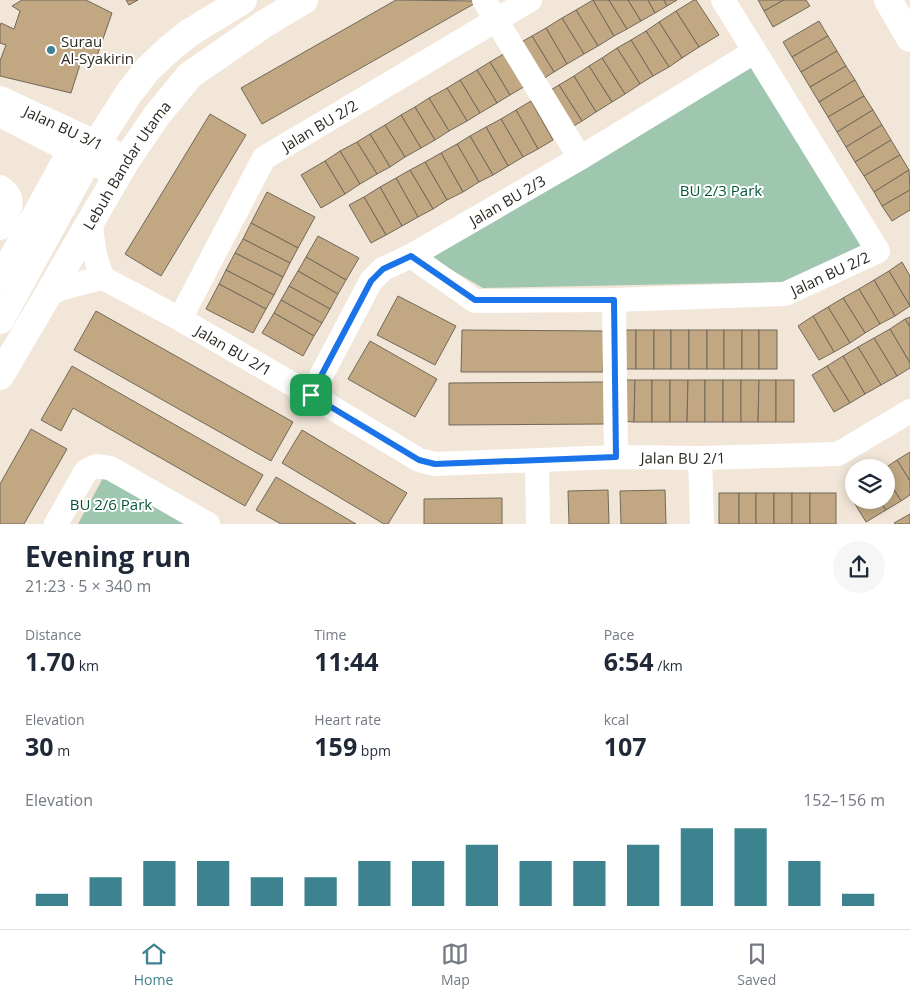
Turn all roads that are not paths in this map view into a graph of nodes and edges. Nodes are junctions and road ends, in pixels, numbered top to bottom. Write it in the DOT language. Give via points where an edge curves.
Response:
graph roads {
  1 [pos="243,0"];
  2 [pos="304,0"];
  3 [pos="484,0"];
  4 [pos="530,0"];
  5 [pos="723,0"];
  6 [pos="888,0"];
  7 [pos="495,20"];
  8 [pos="910,38"];
  9 [pos="754,52"];
  10 [pos="0,98"];
  11 [pos="0,115"];
  12 [pos="85,151"];
  13 [pos="580,158"];
  14 [pos="122,168"];
  15 [pos="0,187"];
  16 [pos="91,223"];
  17 [pos="7,232"];
  18 [pos="411,256"];
  19 [pos="0,277"];
  20 [pos="103,278"];
  21 [pos="50,294"];
  22 [pos="614,300"];
  23 [pos="180,319"];
  24 [pos="0,320"];
  25 [pos="0,376"];
  26 [pos="311,395"];
  27 [pos="910,411"];
  28 [pos="616,457"];
  29 [pos="700,458"];
  30 [pos="537,460"];
  31 [pos="56,524"];
  32 [pos="208,524"];
  33 [pos="538,524"];
  34 [pos="702,524"];
  1 -- 12 [label="main road" via="189,33 147,70"];
  2 -- 14 [label="main road, Lebuh Bandar Utama" via="190,74 157,115"];
  3 -- 7 [label="street"];
  4 -- 7 [label="street, Jalan BU 2/2"];
  5 -- 9 [label="street, Jalan BU 2/2"];
  6 -- 8 [label="main road"];
  7 -- 13 [label="street"];
  7 -- 23 [label="street, Jalan BU 2/2" via="264,158"];
  9 -- 13 [label="street, Jalan BU 2/3"];
  9 -- 22 [label="street, Jalan BU 2/2" via="878,251 784,294"];
  10 -- 12 [label="street, Jalan BU 3/1"];
  11 -- 12 [label="street, Jalan BU 3/1"];
  12 -- 14 [label="street, Jalan BU 3/1"];
  12 -- 17 [label="street"];
  12 -- 24 [label="main road"];
  13 -- 18 [label="street, Jalan BU 2/3"];
  14 -- 16 [label="main road, Lebuh Bandar Utama"];
  15 -- 17 [label="street" via="8,193 11,203"];
  16 -- 20 [label="street" via="94,252"];
  16 -- 21 [label="main road, Lebuh Bandar Utama"];
  17 -- 19 [label="street"];
  18 -- 22 [label="street, Jalan BU 2/2" via="475,300"];
  18 -- 26 [label="street, Jalan BU 2/3" via="383,269 371,281"];
  20 -- 21 [label="street"];
  20 -- 23 [label="street, Jalan BU 2/1"];
  21 -- 25 [label="main road, Lebuh Bandar Utama"];
  22 -- 28 [label="street"];
  23 -- 26 [label="street, Jalan BU 2/1"];
  26 -- 30 [label="street, Jalan BU 2/1" via="419,460 435,464"];
  27 -- 29 [label="street, Jalan BU 2/1" via="838,454"];
  28 -- 29 [label="street, Jalan BU 2/1"];
  28 -- 30 [label="street, Jalan BU 2/1"];
  29 -- 34 [label="street"];
  30 -- 33 [label="street"];
  31 -- 32 [label="street" via="86,471 96,466 110,468"];
}
